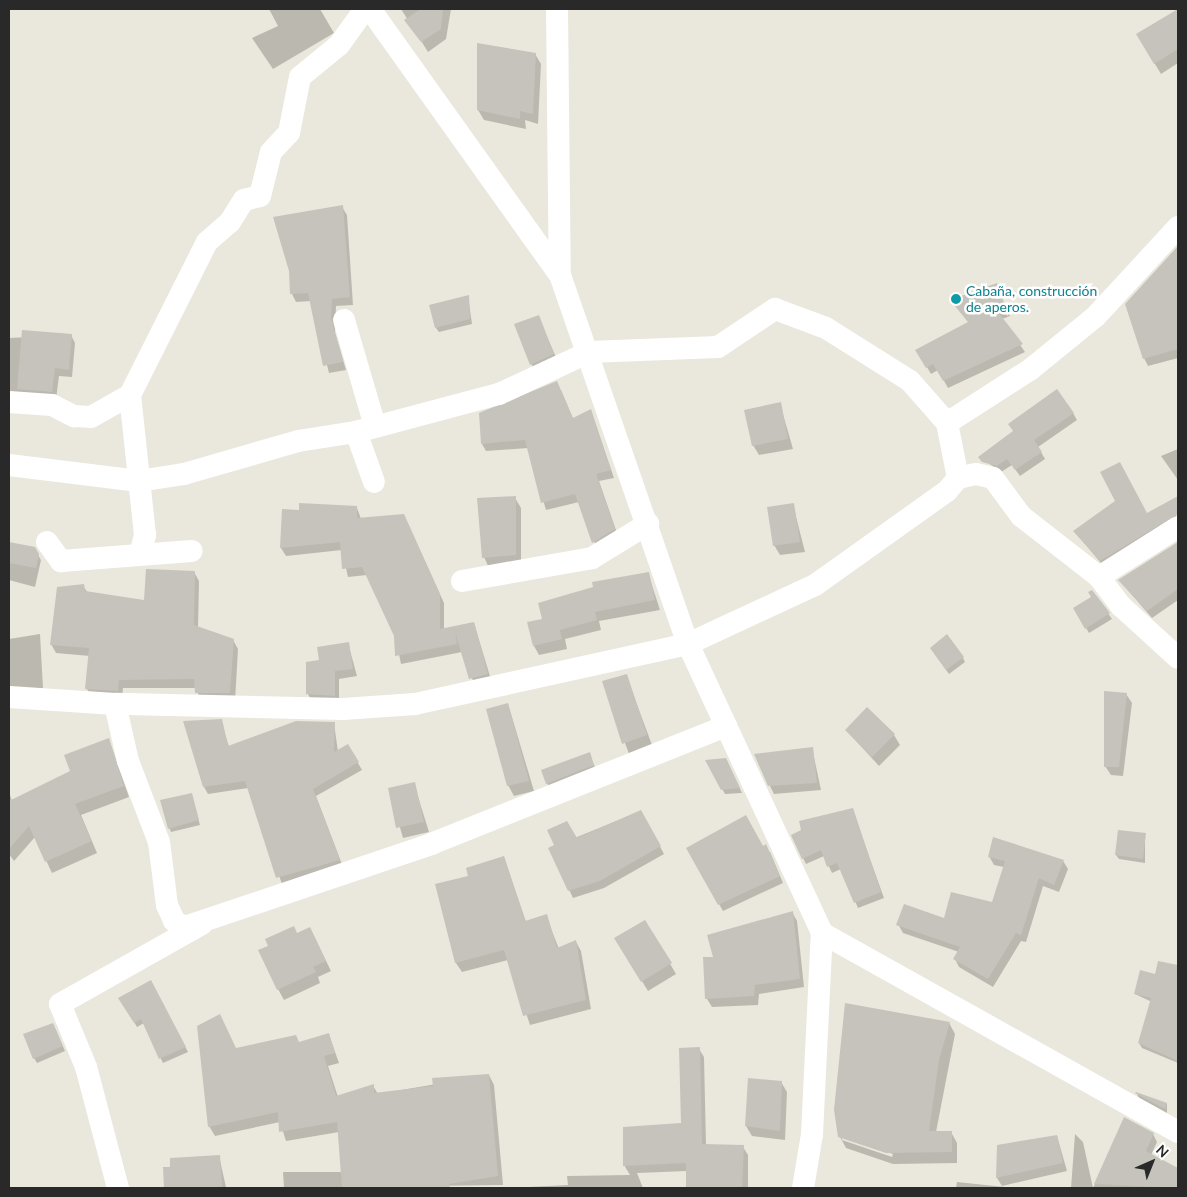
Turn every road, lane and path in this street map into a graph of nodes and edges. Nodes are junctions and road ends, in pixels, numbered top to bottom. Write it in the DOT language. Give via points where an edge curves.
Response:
graph roads {
  1 [pos="365,9"];
  2 [pos="370,9"];
  3 [pos="557,9"];
  4 [pos="1178,227"];
  5 [pos="560,275"];
  6 [pos="344,320"];
  7 [pos="589,352"];
  8 [pos="130,395"];
  9 [pos="9,402"];
  10 [pos="947,423"];
  11 [pos="366,429"];
  12 [pos="9,465"];
  13 [pos="958,478"];
  14 [pos="139,482"];
  15 [pos="374,482"];
  16 [pos="648,524"];
  17 [pos="1178,527"];
  18 [pos="46,542"];
  19 [pos="192,551"];
  20 [pos="140,554"];
  21 [pos="1099,577"];
  22 [pos="462,581"];
  23 [pos="688,644"];
  24 [pos="1178,658"];
  25 [pos="9,696"];
  26 [pos="115,704"];
  27 [pos="726,726"];
  28 [pos="208,922"];
  29 [pos="822,933"];
  30 [pos="1178,1132"];
  31 [pos="118,1188"];
  32 [pos="803,1188"];
  1 -- 8 [label="street" via="339,45 300,77 288,133 271,152 260,196 244,200 230,222 206,242"];
  2 -- 5 [label="street"];
  3 -- 5 [label="street"];
  4 -- 10 [label="street" via="1096,316 1031,370"];
  5 -- 7 [label="street"];
  6 -- 11 [label="street"];
  7 -- 10 [label="street" via="718,347 775,309 826,328 910,381"];
  7 -- 11 [label="street" via="498,394"];
  7 -- 16 [label="street"];
  8 -- 9 [label="street" via="91,417 74,416 52,405"];
  8 -- 14 [label="street"];
  10 -- 13 [label="street"];
  11 -- 14 [label="street" via="298,441 239,461"];
  11 -- 15 [label="street"];
  12 -- 14 [label="street"];
  13 -- 21 [label="street" via="976,474 993,478 1037,531"];
  13 -- 23 [label="street" via="948,491 815,585"];
  14 -- 20 [label="street" via="145,535"];
  16 -- 22 [label="street" via="592,558"];
  16 -- 23 [label="street"];
  17 -- 21 [label="street"];
  18 -- 20 [label="street" via="61,561"];
  19 -- 20 [label="street"];
  21 -- 24 [label="street" via="1121,606"];
  23 -- 26 [label="street" via="415,704 343,710"];
  23 -- 27 [label="street"];
  25 -- 26 [label="street"];
  26 -- 28 [label="street" via="128,761 159,842 167,905 174,921 184,927"];
  27 -- 28 [label="street" via="431,844"];
  27 -- 29 [label="street"];
  28 -- 31 [label="street" via="60,1004 86,1067"];
  29 -- 30 [label="street"];
  29 -- 32 [label="street" via="812,1134"];
}
